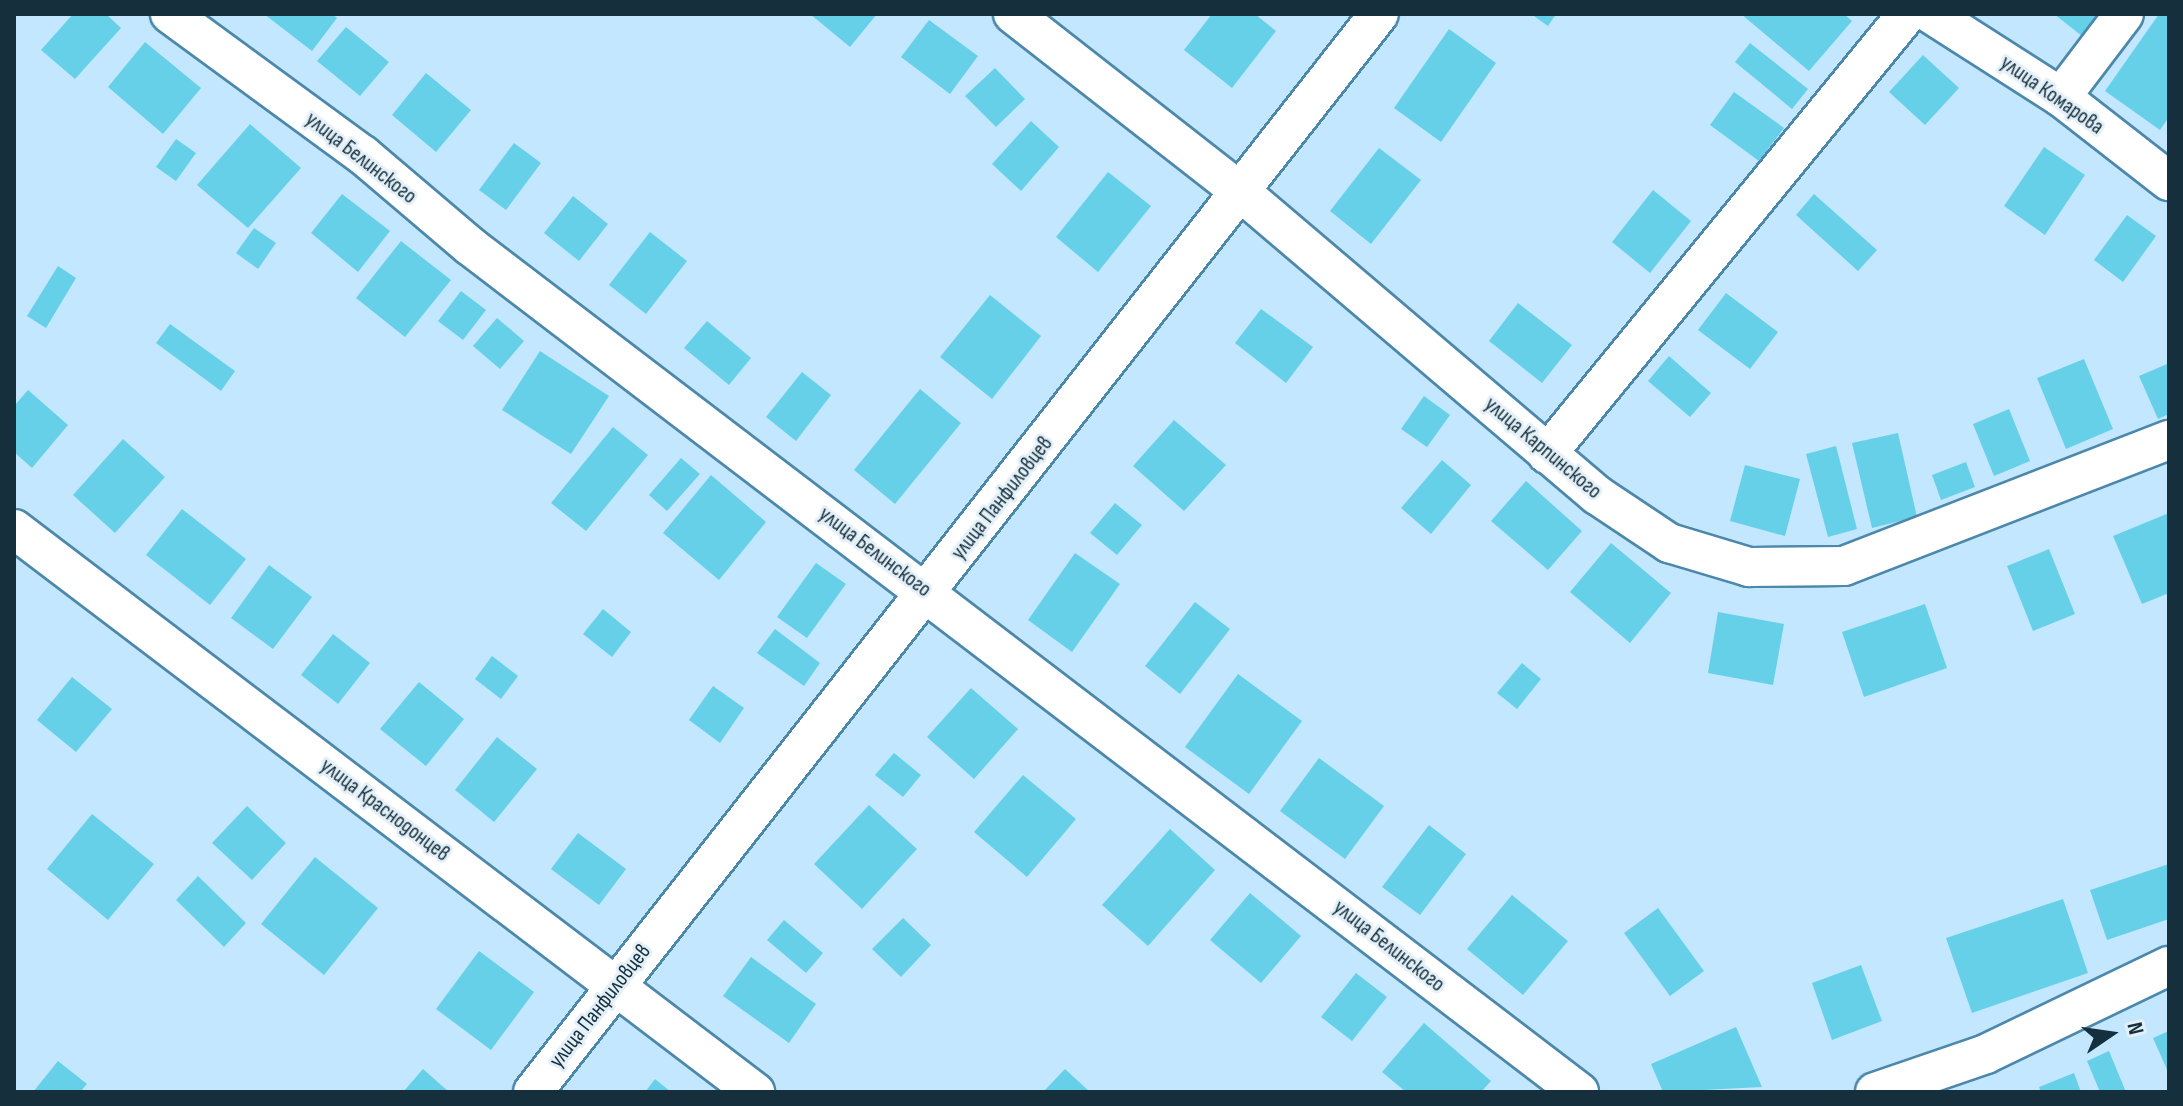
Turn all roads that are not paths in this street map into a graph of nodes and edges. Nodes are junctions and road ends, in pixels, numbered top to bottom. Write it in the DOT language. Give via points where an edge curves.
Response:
graph roads {
  1 [pos="170,14"];
  2 [pos="1013,14"];
  3 [pos="1379,14"];
  4 [pos="1907,14"];
  5 [pos="1931,14"];
  6 [pos="2124,14"];
  7 [pos="2061,97"];
  8 [pos="2169,181"];
  9 [pos="1242,193"];
  10 [pos="2169,440"];
  11 [pos="1547,454"];
  12 [pos="14,529"];
  13 [pos="928,592"];
  14 [pos="2169,966"];
  15 [pos="616,984"];
  16 [pos="533,1092"];
  17 [pos="755,1092"];
  18 [pos="1579,1092"];
  19 [pos="1875,1092"];
  1 -- 13 [label="street, улица Белинского"];
  2 -- 9 [label="street, улица Карпинского"];
  3 -- 9 [label="street, улица Панфиловцев"];
  4 -- 11 [label="street"];
  5 -- 7 [label="street, улица Комарова"];
  6 -- 7 [label="street"];
  7 -- 8 [label="street, улица Комарова"];
  9 -- 11 [label="street, улица Карпинского"];
  9 -- 13 [label="street, улица Панфиловцев"];
  10 -- 11 [label="street, улица Карпинского" via="1844,566 1749,567 1669,543"];
  12 -- 15 [label="street, улица Краснодонцев"];
  13 -- 15 [label="street, улица Панфиловцев"];
  13 -- 18 [label="street, улица Белинского"];
  14 -- 19 [label="street" via="1986,1054"];
  15 -- 16 [label="street, улица Панфиловцев"];
  15 -- 17 [label="street, улица Краснодонцев"];
}
